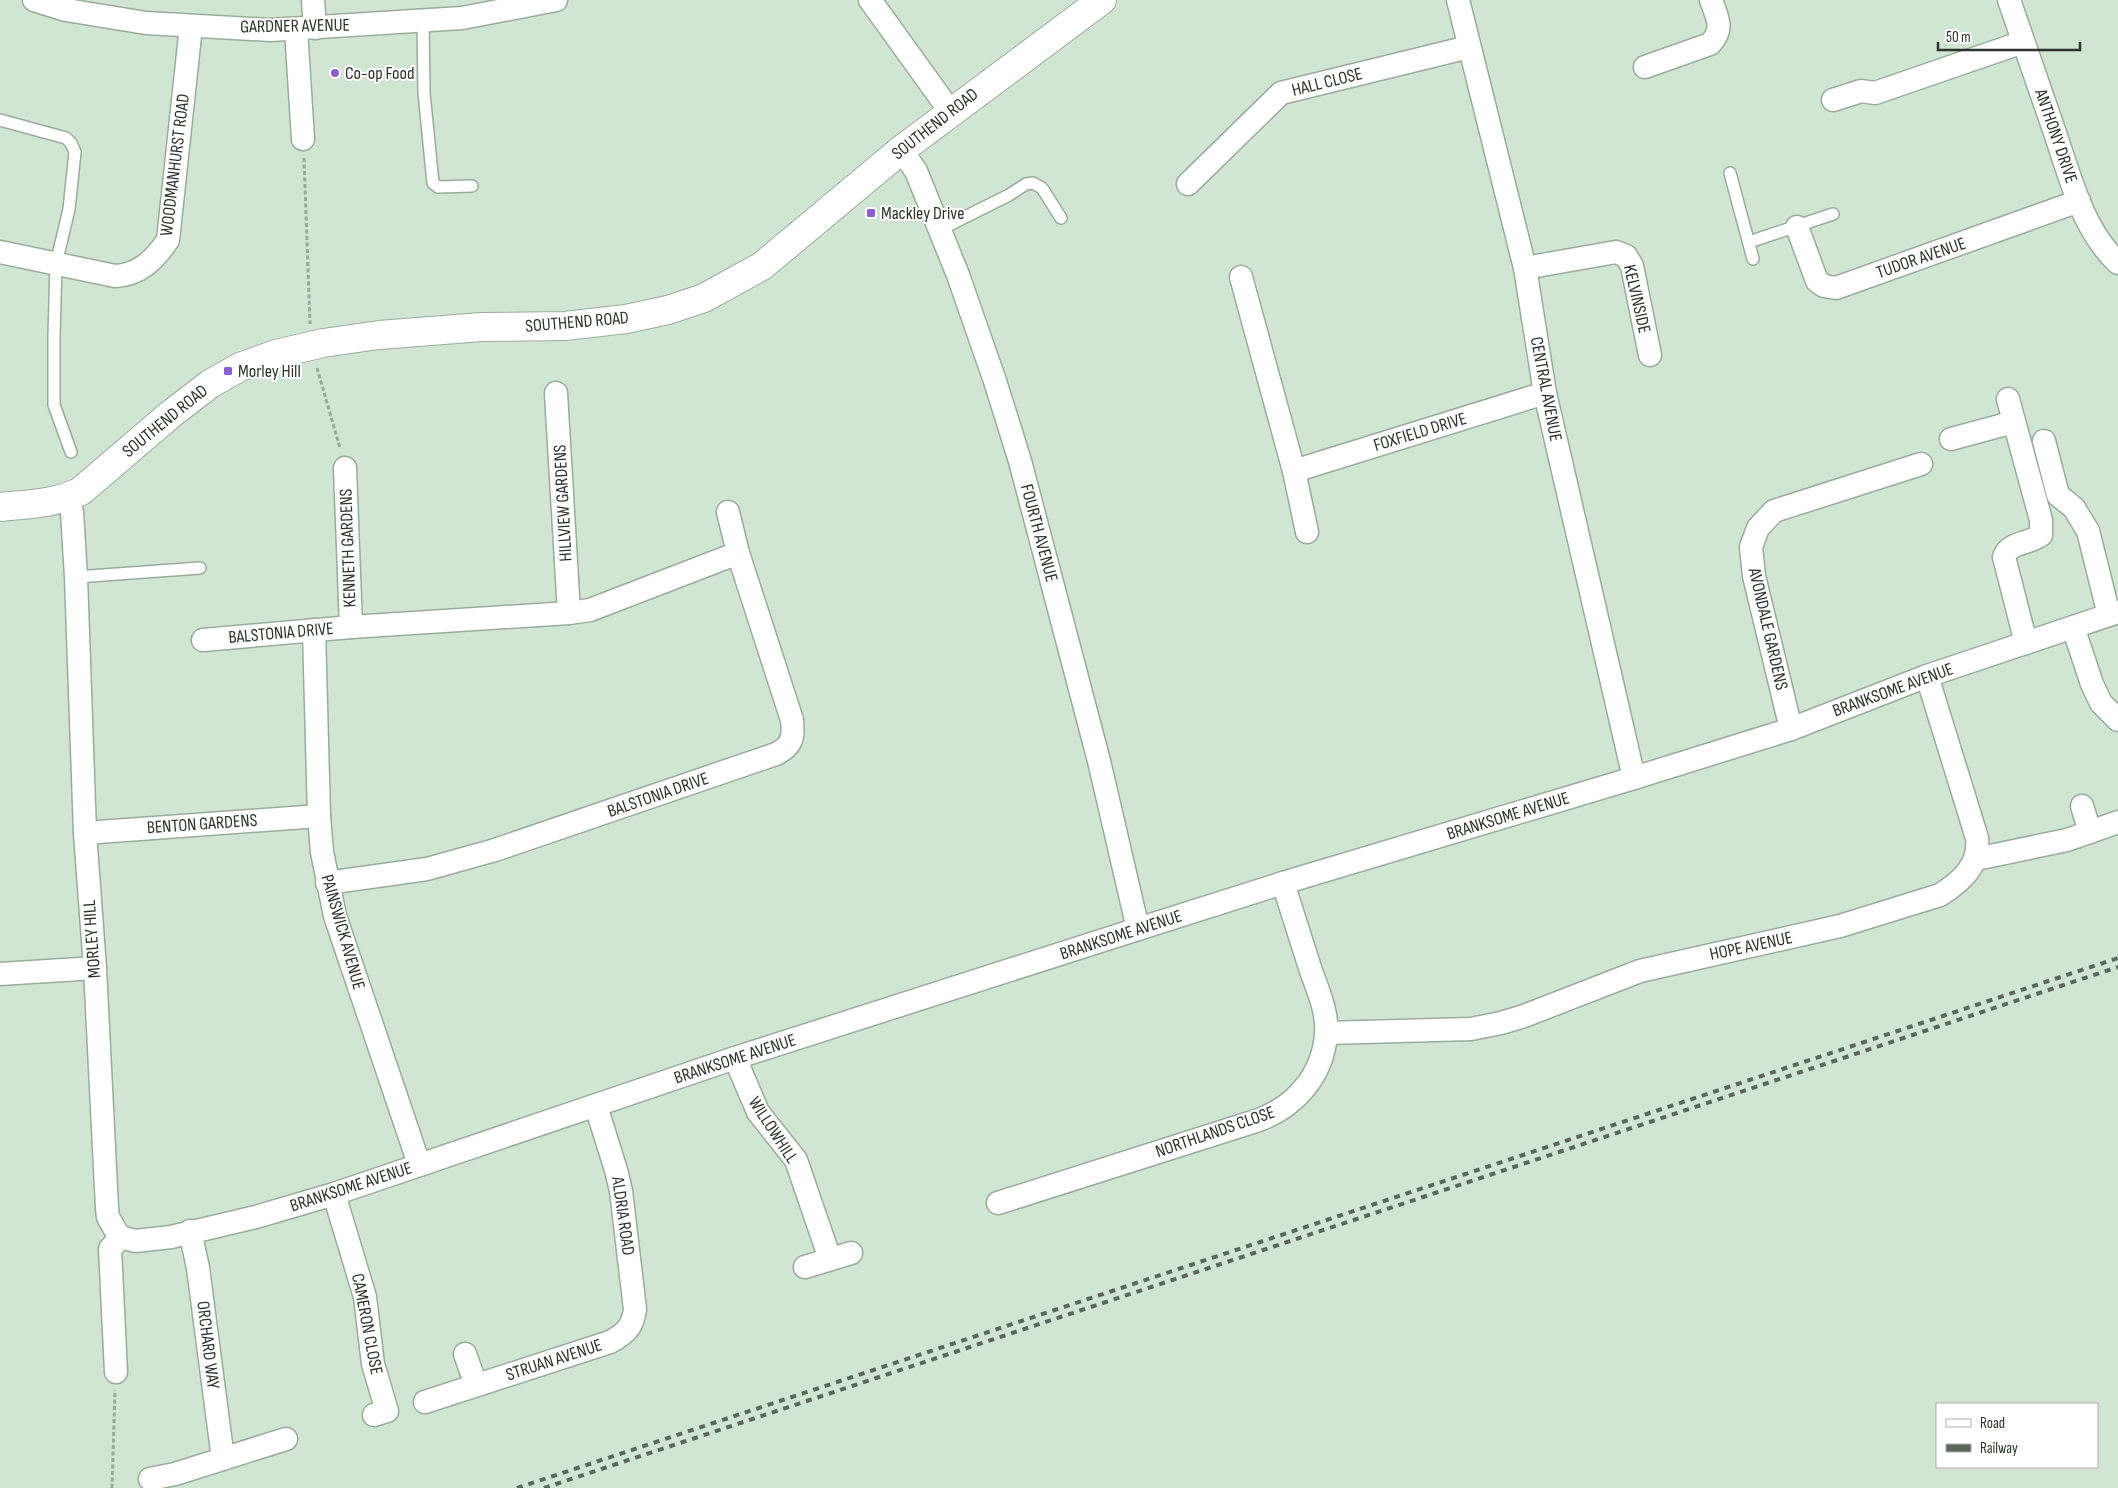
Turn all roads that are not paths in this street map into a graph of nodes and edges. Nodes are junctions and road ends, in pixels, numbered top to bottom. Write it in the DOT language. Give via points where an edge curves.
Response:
graph roads {
  1 [pos="34,0"];
  2 [pos="313,0"];
  3 [pos="556,0"];
  4 [pos="870,0"];
  5 [pos="1102,0"];
  6 [pos="1458,0"];
  7 [pos="1711,0"];
  8 [pos="2009,0"];
  9 [pos="96,8"];
  10 [pos="423,20"];
  11 [pos="191,26"];
  12 [pos="305,29"];
  13 [pos="2023,42"];
  14 [pos="1470,47"];
  15 [pos="1645,66"];
  16 [pos="1833,100"];
  17 [pos="950,111"];
  18 [pos="0,120"];
  19 [pos="303,139"];
  20 [pos="901,150"];
  21 [pos="1730,173"];
  22 [pos="1188,184"];
  23 [pos="472,186"];
  24 [pos="2079,201"];
  25 [pos="1833,214"];
  26 [pos="1061,218"];
  27 [pos="1797,227"];
  28 [pos="939,230"];
  29 [pos="1749,242"];
  30 [pos="0,252"];
  31 [pos="1753,259"];
  32 [pos="2118,263"];
  33 [pos="56,264"];
  34 [pos="1525,268"];
  35 [pos="1241,277"];
  36 [pos="1650,355"];
  37 [pos="556,393"];
  38 [pos="1545,394"];
  39 [pos="2008,399"];
  40 [pos="2014,422"];
  41 [pos="1951,439"];
  42 [pos="2044,441"];
  43 [pos="71,452"];
  44 [pos="1921,464"];
  45 [pos="346,468"];
  46 [pos="1294,471"];
  47 [pos="68,498"];
  48 [pos="0,507"];
  49 [pos="728,512"];
  50 [pos="1307,532"];
  51 [pos="738,553"];
  52 [pos="200,568"];
  53 [pos="76,577"];
  54 [pos="569,613"];
  55 [pos="2114,614"];
  56 [pos="351,627"];
  57 [pos="2073,627"];
  58 [pos="314,630"];
  59 [pos="202,640"];
  60 [pos="2026,643"];
  61 [pos="1927,676"];
  62 [pos="2118,720"];
  63 [pos="1791,729"];
  64 [pos="1634,778"];
  65 [pos="2082,806"];
  66 [pos="319,816"];
  67 [pos="2118,822"];
  68 [pos="2090,832"];
  69 [pos="85,833"];
  70 [pos="1976,859"];
  71 [pos="327,883"];
  72 [pos="1283,883"];
  73 [pos="1138,929"];
  74 [pos="95,968"];
  75 [pos="0,974"];
  76 [pos="1326,1033"];
  77 [pos="735,1058"];
  78 [pos="596,1106"];
  79 [pos="419,1164"];
  80 [pos="334,1194"];
  81 [pos="998,1203"];
  82 [pos="190,1232"];
  83 [pos="121,1237"];
  84 [pos="851,1253"];
  85 [pos="830,1259"];
  86 [pos="805,1267"];
  87 [pos="629,1328"];
  88 [pos="465,1354"];
  89 [pos="116,1372"];
  90 [pos="476,1385"];
  91 [pos="425,1402"];
  92 [pos="374,1415"];
  93 [pos="286,1439"];
  94 [pos="223,1459"];
  95 [pos="150,1479"];
  1 -- 9 [label="street, GARDNER AVENUE" via="66,10"];
  2 -- 12 [label="street"];
  3 -- 10 [label="street, GARDNER AVENUE" via="462,18"];
  4 -- 17 [label="street"];
  5 -- 17 [label="street, SOUTHEND ROAD"];
  6 -- 14 [label="street, CENTRAL AVENUE"];
  7 -- 15 [label="street" via="1719,26 1718,36 1710,44"];
  8 -- 13 [label="street, ANTHONY DRIVE"];
  9 -- 11 [label="street, GARDNER AVENUE" via="146,24"];
  10 -- 12 [label="street, GARDNER AVENUE"];
  10 -- 23 [label="lane" via="424,93 433,183 438,187"];
  11 -- 12 [label="street, GARDNER AVENUE"];
  11 -- 33 [label="street, WOODMANHURST ROAD" via="168,240 156,258 127,276"];
  12 -- 19 [label="street"];
  13 -- 16 [label="street" via="1874,93 1861,91"];
  13 -- 24 [label="street, ANTHONY DRIVE"];
  14 -- 22 [label="street, HALL CLOSE" via="1281,93"];
  14 -- 34 [label="street, CENTRAL AVENUE"];
  17 -- 20 [label="street, SOUTHEND ROAD"];
  18 -- 33 [label="lane" via="56,134 72,143 75,152 69,209"];
  20 -- 28 [label="street, FOURTH AVENUE" via="916,171"];
  20 -- 47 [label="street, SOUTHEND ROAD" via="762,266 704,298 626,319 565,326 482,327 378,335 276,354 240,367 210,384"];
  21 -- 29 [label="lane"];
  24 -- 27 [label="street, TUDOR AVENUE" via="1836,288 1824,286 1817,280"];
  24 -- 32 [label="street, ANTHONY DRIVE" via="2096,236"];
  25 -- 27 [label="lane"];
  26 -- 28 [label="lane" via="1042,188 1033,183"];
  27 -- 29 [label="lane"];
  28 -- 73 [label="street, FOURTH AVENUE" via="989,362 1020,461 1098,760"];
  29 -- 31 [label="lane"];
  30 -- 33 [label="street, WOODMANHURST ROAD"];
  33 -- 43 [label="lane" via="54,405"];
  34 -- 36 [label="street, KELVINSIDE" via="1616,252 1626,256 1632,266"];
  34 -- 38 [label="street, CENTRAL AVENUE"];
  35 -- 46 [label="street"];
  37 -- 54 [label="street, HILLVIEW GARDENS"];
  38 -- 46 [label="street, FOXFIELD DRIVE"];
  38 -- 64 [label="street, CENTRAL AVENUE"];
  39 -- 40 [label="street"];
  40 -- 41 [label="street"];
  40 -- 60 [label="street" via="2042,530 2036,539 2013,546 2004,557"];
  42 -- 55 [label="street" via="2058,495 2074,508 2088,531"];
  44 -- 63 [label="street, AVONDALE GARDENS" via="1774,511 1758,528 1751,547 1754,576"];
  45 -- 56 [label="street, KENNETH GARDENS"];
  46 -- 50 [label="street"];
  47 -- 48 [label="street, SOUTHEND ROAD"];
  47 -- 53 [label="street, MORLEY HILL" via="72,512"];
  49 -- 51 [label="street, BALSTONIA DRIVE"];
  51 -- 54 [label="street, BALSTONIA DRIVE" via="590,610"];
  51 -- 71 [label="street, BALSTONIA DRIVE" via="792,720 794,734 786,749 495,850 427,869"];
  52 -- 53 [label="lane"];
  53 -- 69 [label="street, MORLEY HILL"];
  54 -- 56 [label="street, BALSTONIA DRIVE"];
  55 -- 57 [label="street, BRANKSOME AVENUE"];
  56 -- 58 [label="street, BALSTONIA DRIVE"];
  57 -- 60 [label="street, BRANKSOME AVENUE"];
  57 -- 62 [label="street" via="2101,703"];
  58 -- 59 [label="street, BALSTONIA DRIVE"];
  58 -- 66 [label="street, PAINSWICK AVENUE"];
  60 -- 61 [label="street, BRANKSOME AVENUE"];
  61 -- 63 [label="street, BRANKSOME AVENUE"];
  61 -- 70 [label="street" via="1977,838"];
  63 -- 64 [label="street, BRANKSOME AVENUE"];
  64 -- 72 [label="street, BRANKSOME AVENUE"];
  65 -- 68 [label="street"];
  66 -- 69 [label="street, BENTON GARDENS"];
  66 -- 71 [label="street, PAINSWICK AVENUE"];
  67 -- 68 [label="street"];
  68 -- 70 [label="street"];
  69 -- 74 [label="street, MORLEY HILL"];
  70 -- 76 [label="street, HOPE AVENUE" via="1953,887 1940,895 1840,926 1640,970 1516,1018 1471,1029"];
  71 -- 79 [label="street, PAINSWICK AVENUE" via="335,916"];
  72 -- 73 [label="street, BRANKSOME AVENUE"];
  72 -- 76 [label="street, NORTHLANDS CLOSE" via="1321,1002"];
  73 -- 77 [label="street, BRANKSOME AVENUE"];
  74 -- 75 [label="street"];
  74 -- 83 [label="street, MORLEY HILL" via="107,1208 112,1225"];
  76 -- 81 [label="street, NORTHLANDS CLOSE" via="1322,1056 1315,1071 1299,1095 1280,1111"];
  77 -- 78 [label="street, BRANKSOME AVENUE"];
  77 -- 85 [label="street, WILLOWHILL" via="758,1112 796,1160"];
  78 -- 79 [label="street, BRANKSOME AVENUE"];
  78 -- 87 [label="street, ALDRIA ROAD" via="621,1191 635,1309"];
  79 -- 80 [label="street, BRANKSOME AVENUE"];
  80 -- 82 [label="street, BRANKSOME AVENUE"];
  80 -- 92 [label="street, CAMERON CLOSE" via="365,1297 373,1364 387,1411"];
  82 -- 83 [label="street, BRANKSOME AVENUE" via="146,1240"];
  82 -- 94 [label="street, ORCHARD WAY" via="198,1268"];
  83 -- 89 [label="street" via="110,1249"];
  84 -- 85 [label="street"];
  85 -- 86 [label="street"];
  87 -- 90 [label="street, STRUAN AVENUE" via="610,1342"];
  88 -- 90 [label="street"];
  90 -- 91 [label="street, STRUAN AVENUE"];
  93 -- 94 [label="street"];
  94 -- 95 [label="street"];
}
